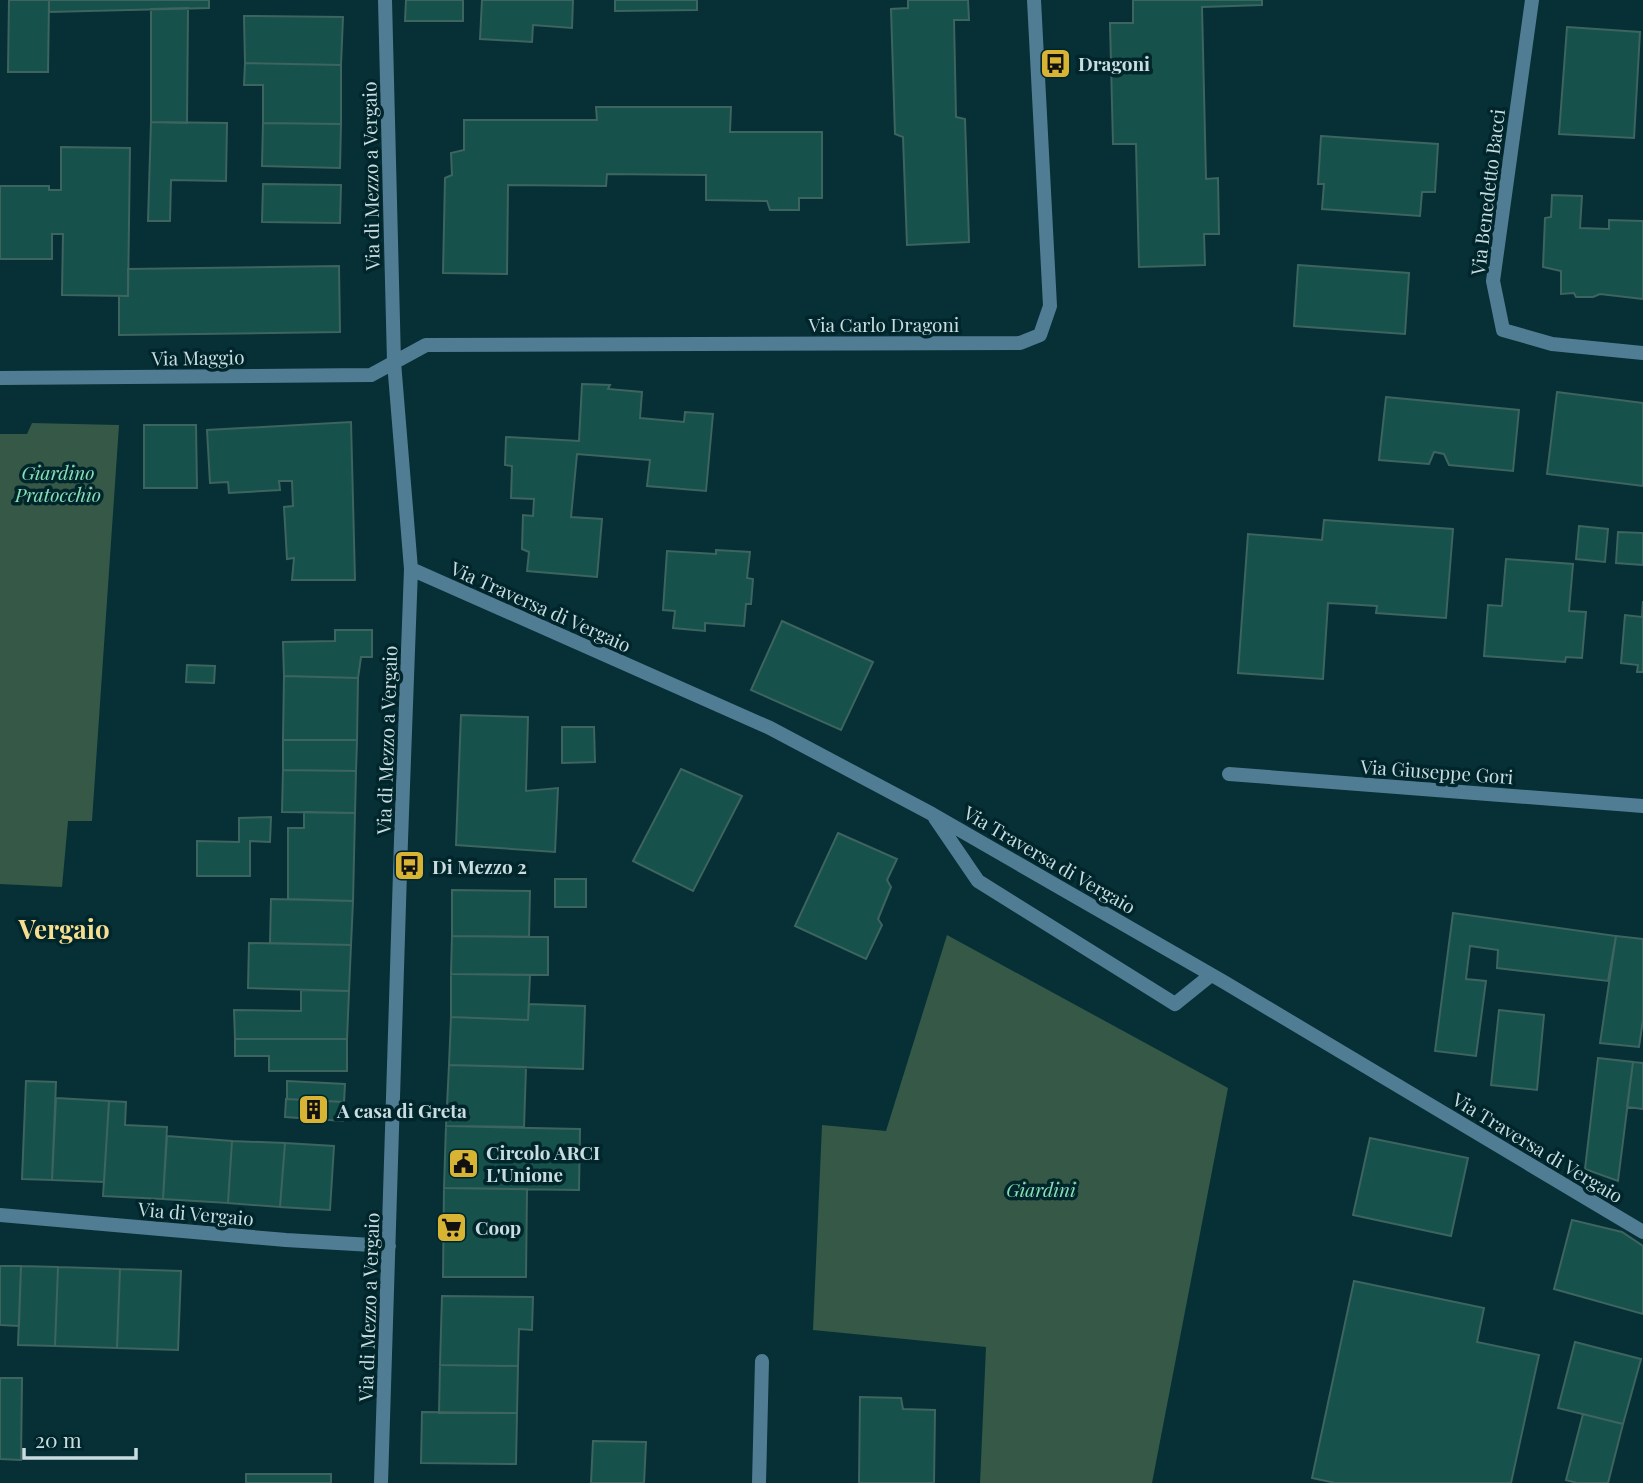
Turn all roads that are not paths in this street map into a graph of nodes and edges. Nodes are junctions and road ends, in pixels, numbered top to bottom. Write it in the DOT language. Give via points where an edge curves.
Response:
graph roads {
  1 [pos="385,0"];
  2 [pos="1034,0"];
  3 [pos="1532,0"];
  4 [pos="1643,353"];
  5 [pos="394,362"];
  6 [pos="0,379"];
  7 [pos="411,569"];
  8 [pos="1229,774"];
  9 [pos="1643,806"];
  10 [pos="932,814"];
  11 [pos="1211,975"];
  12 [pos="0,1215"];
  13 [pos="1643,1232"];
  14 [pos="389,1247"];
  15 [pos="762,1362"];
  16 [pos="381,1483"];
  17 [pos="759,1483"];
  1 -- 5 [label="street, Via di Mezzo a Vergaio"];
  2 -- 5 [label="street, Via Carlo Dragoni" via="1050,306 1040,335 1020,343 426,345"];
  3 -- 4 [label="street, Via Benedetto Bacci" via="1493,281 1503,330 1552,344"];
  5 -- 6 [label="street, Via Maggio" via="371,375"];
  5 -- 7 [label="street, Via di Mezzo a Vergaio"];
  7 -- 10 [label="street, Via Traversa di Vergaio" via="770,728"];
  7 -- 14 [label="street, Via di Mezzo a Vergaio"];
  8 -- 9 [label="street, Via Giuseppe Gori"];
  10 -- 11 [label="street, Via Traversa di Vergaio"];
  10 -- 11 [label="street" via="978,881 1175,1004"];
  11 -- 13 [label="street, Via Traversa di Vergaio"];
  12 -- 14 [label="street, Via di Vergaio"];
  14 -- 16 [label="street, Via di Mezzo a Vergaio"];
  15 -- 17 [label="street"];
}
